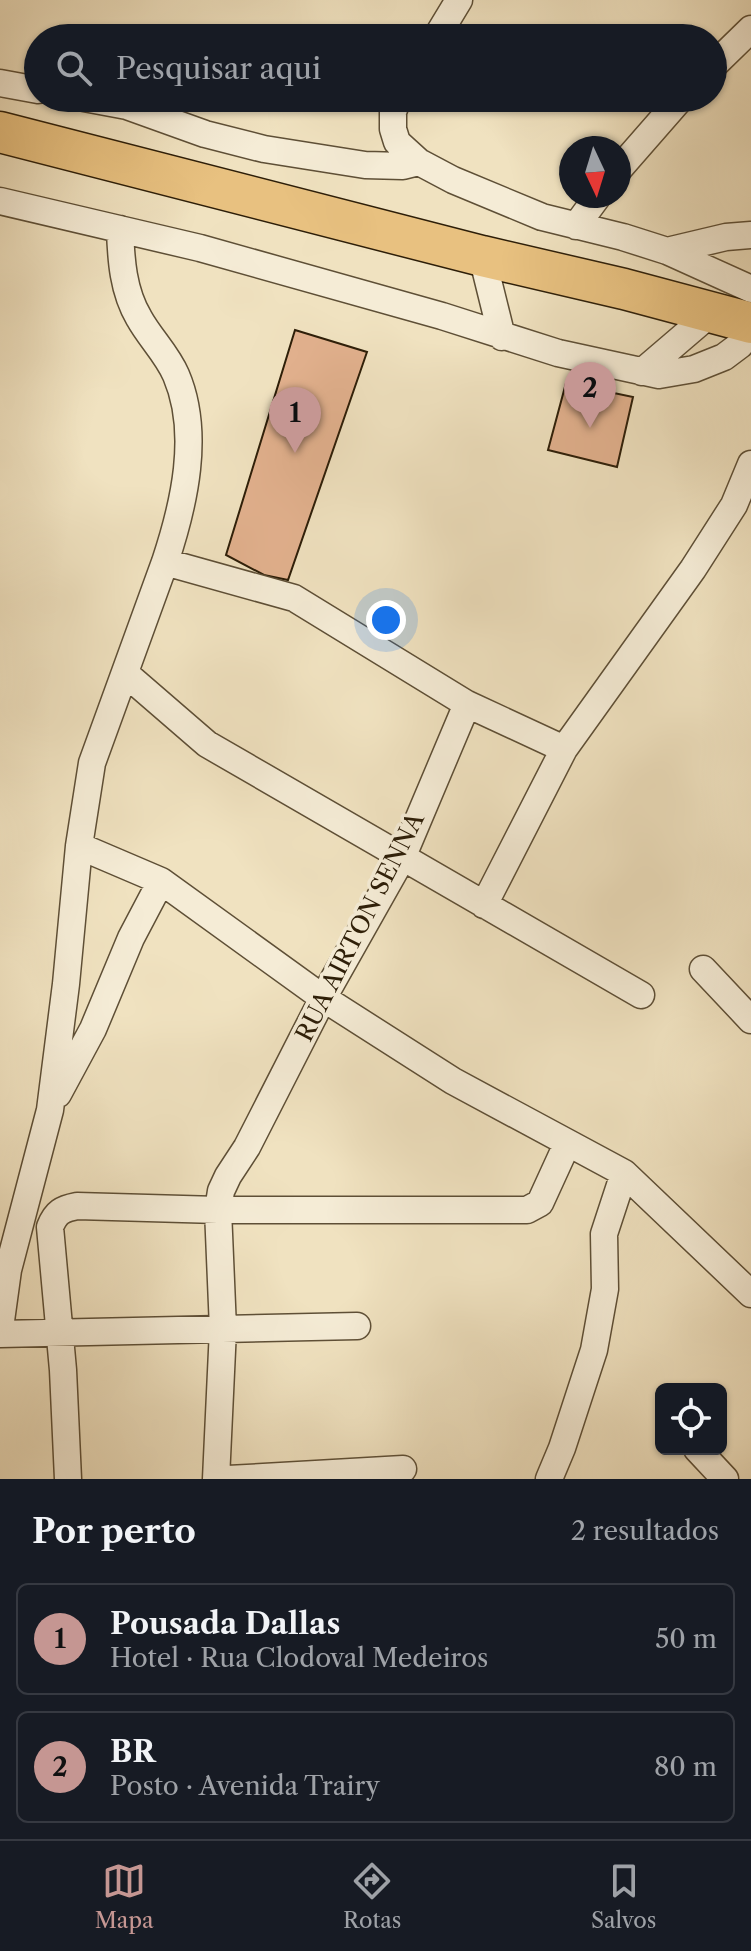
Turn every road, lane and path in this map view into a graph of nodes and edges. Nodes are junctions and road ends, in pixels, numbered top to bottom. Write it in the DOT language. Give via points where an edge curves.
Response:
graph roads {
  1 [pos="459,0"];
  2 [pos="444,24"];
  3 [pos="751,29"];
  4 [pos="730,60"];
  5 [pos="0,83"];
  6 [pos="24,87"];
  7 [pos="144,112"];
  8 [pos="393,112"];
  9 [pos="669,112"];
  10 [pos="0,132"];
  11 [pos="631,155"];
  12 [pos="419,162"];
  13 [pos="0,201"];
  14 [pos="589,208"];
  15 [pos="576,226"];
  16 [pos="120,229"];
  17 [pos="751,235"];
  18 [pos="667,251"];
  19 [pos="482,256"];
  20 [pos="751,312"];
  21 [pos="711,313"];
  22 [pos="502,337"];
  23 [pos="642,372"];
  24 [pos="751,464"];
  25 [pos="165,562"];
  26 [pos="126,674"];
  27 [pos="467,704"];
  28 [pos="564,749"];
  29 [pos="79,846"];
  30 [pos="402,858"];
  31 [pos="161,881"];
  32 [pos="484,905"];
  33 [pos="703,969"];
  34 [pos="641,995"];
  35 [pos="323,998"];
  36 [pos="751,1020"];
  37 [pos="50,1110"];
  38 [pos="567,1144"];
  39 [pos="624,1173"];
  40 [pos="218,1210"];
  41 [pos="4,1272"];
  42 [pos="751,1294"];
  43 [pos="357,1326"];
  44 [pos="0,1328"];
  45 [pos="223,1329"];
  46 [pos="61,1333"];
  47 [pos="0,1334"];
  48 [pos="703,1455"];
  49 [pos="403,1469"];
  50 [pos="68,1479"];
  51 [pos="216,1479"];
  52 [pos="228,1479"];
  53 [pos="549,1479"];
  54 [pos="725,1479"];
  1 -- 2 [label="street"];
  3 -- 4 [label="street"];
  5 -- 6 [label="street"];
  7 -- 12 [label="street" via="264,149 365,165"];
  8 -- 12 [label="street" via="397,142"];
  9 -- 11 [label="street"];
  10 -- 19 [label="highway"];
  12 -- 15 [label="street" via="500,200"];
  13 -- 16 [label="street"];
  14 -- 15 [label="street"];
  15 -- 18 [label="street"];
  16 -- 22 [label="street" via="325,281"];
  16 -- 25 [label="street" via="130,300 176,375 185,405 185,479"];
  17 -- 18 [label="street"];
  18 -- 20 [label="street"];
  19 -- 21 [label="highway"];
  19 -- 22 [label="street"];
  20 -- 21 [label="highway"];
  20 -- 23 [label="street" via="740,345 724,357 673,374"];
  21 -- 23 [label="street"];
  22 -- 23 [label="street"];
  24 -- 28 [label="street" via="734,505 693,569"];
  25 -- 26 [label="street"];
  25 -- 27 [label="street" via="294,598"];
  26 -- 29 [label="street" via="92,763"];
  26 -- 30 [label="street" via="207,744"];
  27 -- 28 [label="street"];
  27 -- 30 [label="street, RUA AIRTON SENNA"];
  28 -- 32 [label="street"];
  29 -- 31 [label="street"];
  29 -- 37 [label="street"];
  30 -- 32 [label="street"];
  30 -- 35 [label="street, RUA AIRTON SENNA"];
  31 -- 35 [label="street"];
  31 -- 37 [label="street"];
  32 -- 34 [label="street"];
  33 -- 36 [label="street"];
  35 -- 38 [label="street" via="453,1081"];
  35 -- 40 [label="street, RUA AIRTON SENNA" via="228,1176"];
  37 -- 41 [label="street"];
  38 -- 39 [label="street"];
  38 -- 40 [label="street" via="540,1203 527,1210"];
  39 -- 42 [label="street"];
  39 -- 53 [label="street" via="604,1234 603,1309 594,1350"];
  40 -- 45 [label="street"];
  40 -- 46 [label="street" via="62,1209 50,1227"];
  41 -- 44 [label="street"];
  43 -- 45 [label="street"];
  45 -- 46 [label="street"];
  45 -- 51 [label="street"];
  46 -- 47 [label="street"];
  46 -- 50 [label="street"];
  48 -- 54 [label="street"];
  49 -- 52 [label="street"];
}
